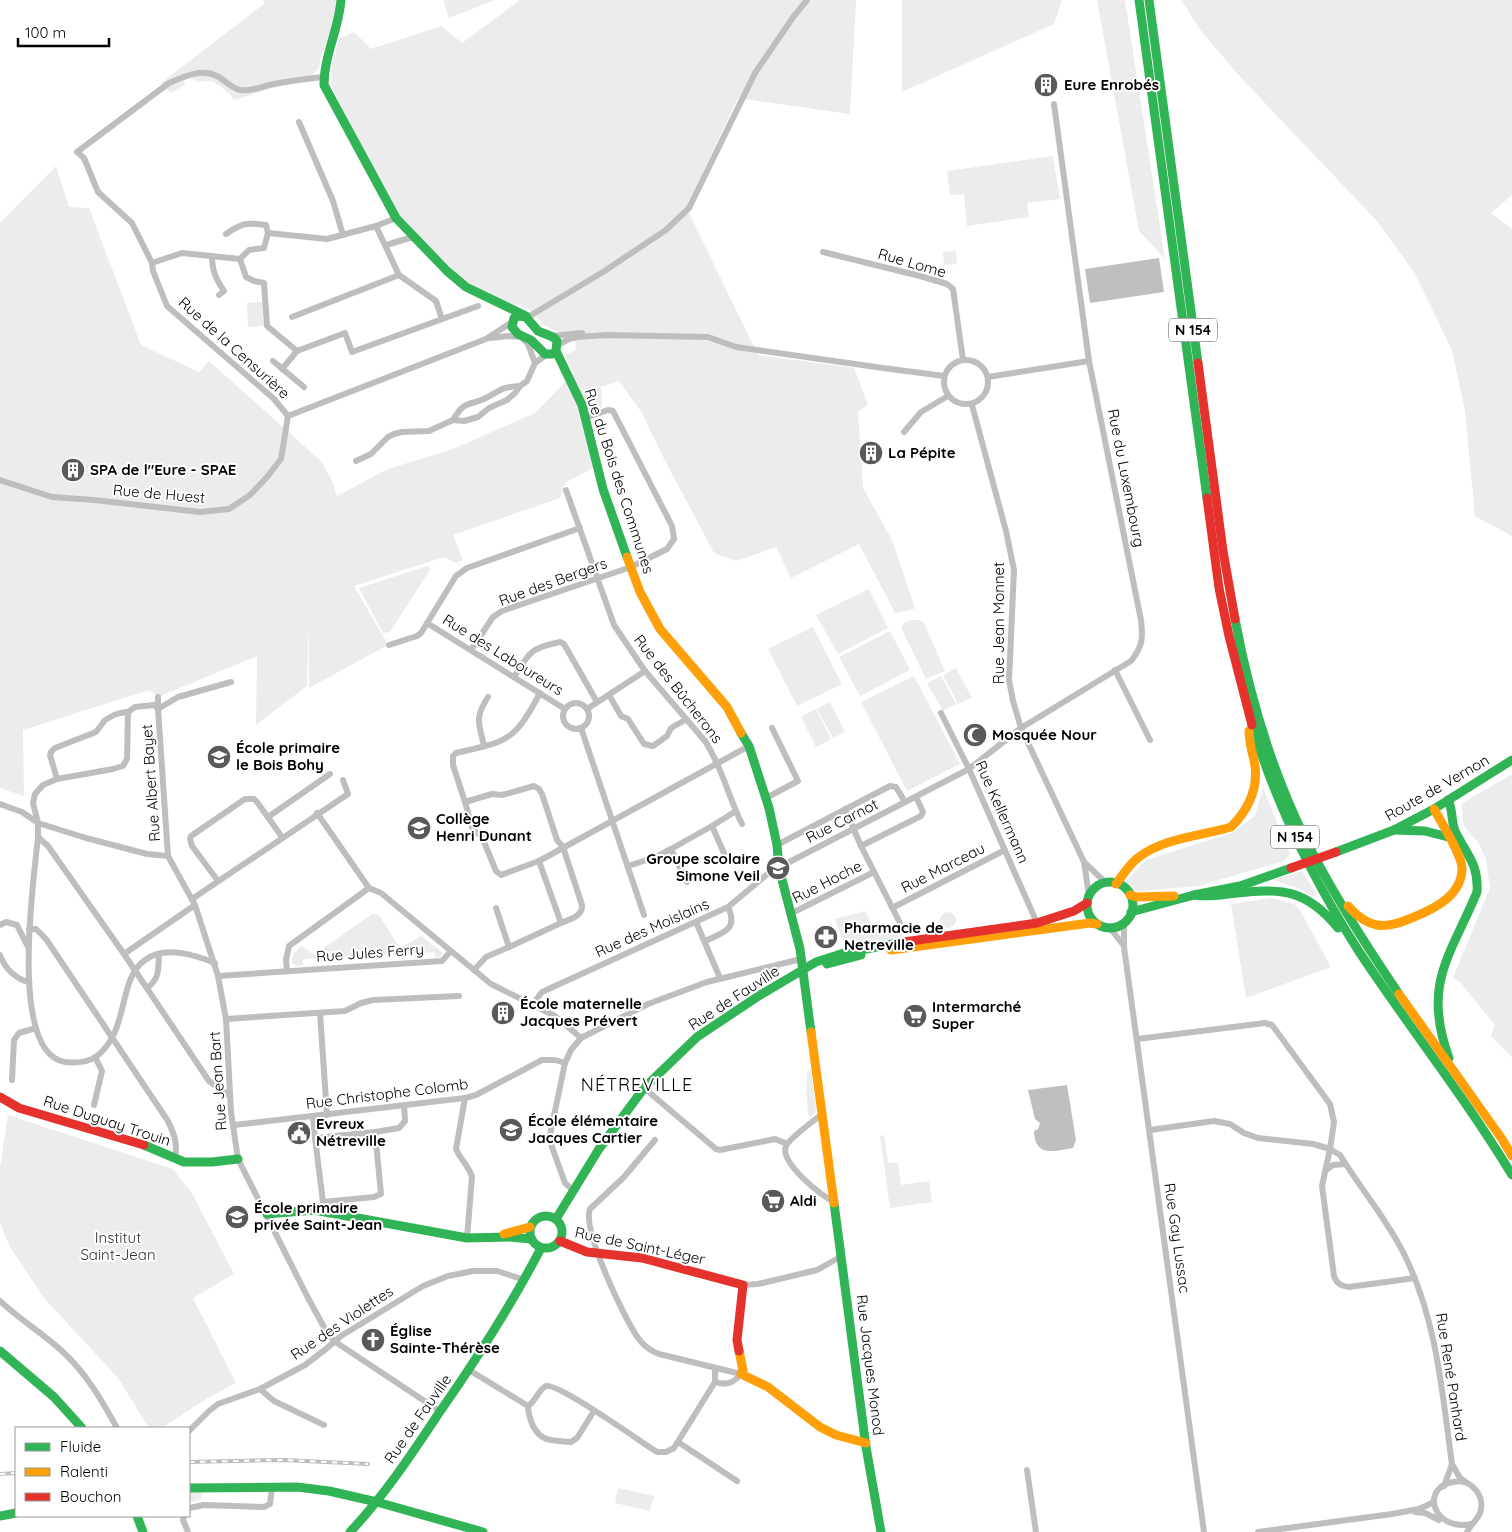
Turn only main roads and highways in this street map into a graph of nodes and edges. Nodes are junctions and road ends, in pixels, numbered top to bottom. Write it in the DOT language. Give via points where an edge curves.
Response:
graph roads {
  1 [pos="341,0"];
  2 [pos="1139,0"];
  3 [pos="1149,0"];
  4 [pos="497,303"];
  5 [pos="528,317"];
  6 [pos="512,322"];
  7 [pos="557,348"];
  8 [pos="1249,717"];
  9 [pos="1512,760"];
  10 [pos="1448,800"];
  11 [pos="1434,808"];
  12 [pos="1394,830"];
  13 [pos="1448,837"];
  14 [pos="1323,872"];
  15 [pos="1116,884"];
  16 [pos="1130,895"];
  17 [pos="1194,895"];
  18 [pos="1088,899"];
  19 [pos="1131,912"];
  20 [pos="1097,924"];
  21 [pos="1357,949"];
  22 [pos="803,970"];
  23 [pos="1454,1072"];
  24 [pos="0,1097"];
  25 [pos="1512,1156"];
  26 [pos="238,1158"];
  27 [pos="1512,1175"];
  28 [pos="267,1214"];
  29 [pos="556,1219"];
  30 [pos="530,1227"];
  31 [pos="477,1238"];
  32 [pos="531,1239"];
  33 [pos="560,1241"];
  34 [pos="541,1248"];
  35 [pos="0,1352"];
  36 [pos="81,1427"];
  37 [pos="866,1443"];
  38 [pos="190,1488"];
  39 [pos="376,1502"];
  40 [pos="15,1513"];
  41 [pos="0,1516"];
  42 [pos="136,1518"];
  43 [pos="144,1532"];
  44 [pos="350,1532"];
  45 [pos="483,1532"];
  46 [pos="881,1532"];
  1 -- 4 [label="main road, Rue du Bois des Communes" via="338,27 326,55 323,77 328,95 396,218 466,287"];
  2 -- 8 [label="main road, N 154" via="1219,588"];
  3 -- 14 [label="main road, N 154" via="1232,610 1265,736 1301,828"];
  4 -- 5 [label="main road, Rue du Bois des Communes"];
  4 -- 6 [label="main road" via="511,316"];
  5 -- 6 [label="main road" via="517,316"];
  5 -- 7 [label="main road, Rue du Bois des Communes" via="539,331 557,340"];
  6 -- 7 [label="main road" via="514,332 530,339 546,355"];
  7 -- 22 [label="main road, Rue du Bois des Communes" via="577,393 603,489 640,592 660,629 727,707 749,746 766,798"];
  8 -- 15 [label="main road" via="1255,783 1247,810 1231,827 1153,849 1140,856"];
  8 -- 21 [label="main road, N 154" via="1295,836"];
  9 -- 10 [label="main road, Route de Vernon"];
  10 -- 11 [label="main road, Route de Vernon"];
  10 -- 23 [label="main road" via="1454,829 1474,863 1478,880 1476,892 1443,969 1438,994 1441,1037"];
  11 -- 12 [label="main road, Route de Vernon"];
  11 -- 13 [label="main road"];
  12 -- 13 [label="main road" via="1425,831"];
  12 -- 17 [label="main road, Route de Vernon, bridge" via="1240,886"];
  13 -- 14 [label="main road" via="1459,854 1462,867 1459,882 1445,902 1406,920 1388,925 1359,917"];
  14 -- 23 [label="main road, N 154" via="1369,949"];
  15 -- 16 [label="main road"];
  15 -- 18 [label="main road" via="1099,885"];
  16 -- 17 [label="main road"];
  16 -- 19 [label="main road"];
  17 -- 19 [label="main road"];
  17 -- 21 [label="main road" via="1204,897 1264,890 1296,894 1324,911"];
  18 -- 20 [label="main road" via="1089,915"];
  18 -- 22 [label="main road, Rue de Fauville" via="1074,911 1037,923 844,953"];
  19 -- 20 [label="main road" via="1124,923 1110,928"];
  20 -- 22 [label="main road, Rue de Fauville" via="868,953"];
  21 -- 27 [label="main road, N 154" via="1484,1129"];
  22 -- 29 [label="main road, Rue de Fauville" via="697,1037 644,1088 599,1149"];
  22 -- 37 [label="main road, Rue Jacques Monod"];
  23 -- 25 [label="main road, N 154"];
  24 -- 26 [label="main road, Rue Duguay Trouin" via="20,1108 140,1143 191,1163"];
  28 -- 31 [label="main road" via="321,1207"];
  29 -- 30 [label="main road" via="544,1216"];
  29 -- 33 [label="main road" via="562,1229"];
  30 -- 31 [label="main road"];
  30 -- 32 [label="main road"];
  31 -- 32 [label="main road"];
  32 -- 34 [label="main road"];
  33 -- 34 [label="main road" via="552,1248"];
  33 -- 37 [label="main road, Rue de Saint-Léger" via="599,1254 642,1258 743,1286 737,1340 741,1374 768,1387 820,1427"];
  34 -- 39 [label="main road, Rue de Fauville" via="504,1316"];
  35 -- 36 [label="main road" via="48,1391"];
  37 -- 46 [label="main road, Rue Jacques Monod"];
  38 -- 39 [label="main road" via="297,1487"];
  39 -- 44 [label="main road, Rue de Fauville"];
  39 -- 45 [label="main road"];
  40 -- 41 [label="main road"];
  42 -- 43 [label="main road"];
}
